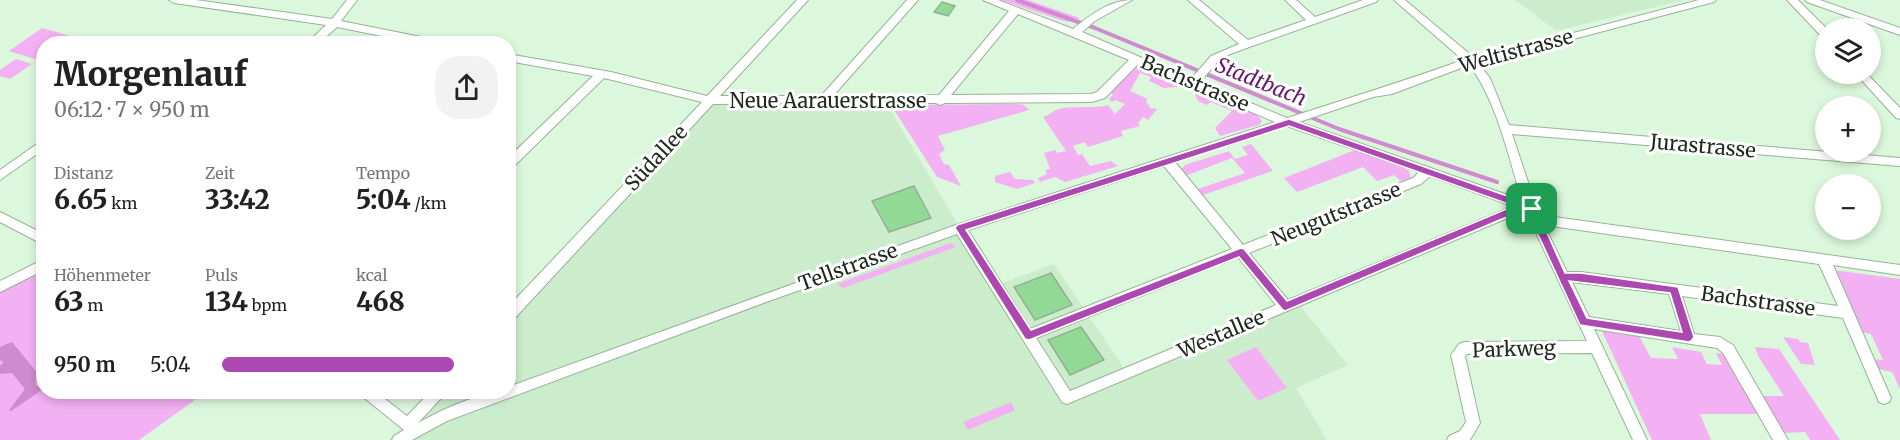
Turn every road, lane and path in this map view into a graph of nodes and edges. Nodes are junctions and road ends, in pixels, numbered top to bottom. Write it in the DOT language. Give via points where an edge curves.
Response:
graph roads {
  1 [pos="174,0"];
  2 [pos="352,0"];
  3 [pos="803,0"];
  4 [pos="913,0"];
  5 [pos="988,0"];
  6 [pos="1127,0"];
  7 [pos="1193,0"];
  8 [pos="1290,0"];
  9 [pos="1373,0"];
  10 [pos="1399,0"];
  11 [pos="1711,0"];
  12 [pos="1792,0"];
  13 [pos="1810,0"];
  14 [pos="1016,10"];
  15 [pos="1313,21"];
  16 [pos="335,23"];
  17 [pos="1815,24"];
  18 [pos="1083,26"];
  19 [pos="1900,32"];
  20 [pos="320,36"];
  21 [pos="395,36"];
  22 [pos="1245,43"];
  23 [pos="1137,59"];
  24 [pos="516,62"];
  25 [pos="1471,62"];
  26 [pos="601,75"];
  27 [pos="1197,78"];
  28 [pos="1871,84"];
  29 [pos="710,100"];
  30 [pos="822,101"];
  31 [pos="940,101"];
  32 [pos="1900,115"];
  33 [pos="1294,121"];
  34 [pos="1505,129"];
  35 [pos="36,149"];
  36 [pos="516,157"];
  37 [pos="1168,162"];
  38 [pos="1900,162"];
  39 [pos="1427,171"];
  40 [pos="0,176"];
  41 [pos="1534,214"];
  42 [pos="0,217"];
  43 [pos="960,228"];
  44 [pos="36,236"];
  45 [pos="1241,252"];
  46 [pos="1824,261"];
  47 [pos="36,268"];
  48 [pos="1900,270"];
  49 [pos="1562,277"];
  50 [pos="0,287"];
  51 [pos="1674,290"];
  52 [pos="1285,306"];
  53 [pos="516,307"];
  54 [pos="1847,313"];
  55 [pos="1584,322"];
  56 [pos="1029,335"];
  57 [pos="1689,337"];
  58 [pos="1596,347"];
  59 [pos="516,389"];
  60 [pos="1884,398"];
  61 [pos="376,399"];
  62 [pos="433,399"];
  63 [pos="490,399"];
  64 [pos="411,427"];
  65 [pos="399,440"];
  66 [pos="1454,440"];
  67 [pos="1640,440"];
  68 [pos="1780,440"];
  1 -- 16 [label="street"];
  2 -- 16 [label="street"];
  3 -- 29 [label="street, Südallee"];
  4 -- 30 [label="street"];
  5 -- 14 [label="street, Bachstrasse"];
  6 -- 18 [label="street"];
  7 -- 22 [label="street"];
  8 -- 15 [label="street"];
  9 -- 15 [label="street"];
  10 -- 25 [label="street"];
  11 -- 25 [label="street, Weltistrasse" via="1489,54"];
  12 -- 17 [label="street"];
  13 -- 19 [label="street"];
  14 -- 18 [label="street, Bachstrasse"];
  14 -- 31 [label="street"];
  15 -- 22 [label="street"];
  16 -- 20 [label="street"];
  16 -- 21 [label="street"];
  18 -- 23 [label="street, Bachstrasse"];
  22 -- 27 [label="street" via="1215,58"];
  23 -- 27 [label="street, Bachstrasse"];
  23 -- 31 [label="street, Neue Aarauerstrasse" via="1101,95 1092,98"];
  24 -- 26 [label="street, Neue Aarauerstrasse"];
  25 -- 33 [label="street, Weltistrasse"];
  25 -- 34 [label="street" via="1485,78"];
  26 -- 29 [label="street, Neue Aarauerstrasse"];
  26 -- 36 [label="street"];
  27 -- 33 [label="street, Bachstrasse"];
  28 -- 32 [label="street"];
  29 -- 30 [label="street, Neue Aarauerstrasse"];
  29 -- 53 [label="street, Südallee"];
  30 -- 31 [label="street, Neue Aarauerstrasse"];
  33 -- 37 [label="street, Tellstrasse"];
  33 -- 39 [label="street, Bachstrasse"];
  34 -- 38 [label="street, Jurastrasse"];
  34 -- 41 [label="street"];
  35 -- 40 [label="street"];
  37 -- 43 [label="street, Tellstrasse"];
  37 -- 45 [label="street, Neugutstrasse"];
  39 -- 41 [label="street, Bachstrasse" via="1505,198"];
  39 -- 45 [label="street, Neugutstrasse" via="1417,181"];
  41 -- 46 [label="street" via="1565,224"];
  41 -- 49 [label="street"];
  41 -- 52 [label="street, Westallee" via="1508,213"];
  42 -- 44 [label="street"];
  43 -- 56 [label="street"];
  43 -- 59 [label="street, Tellstrasse"];
  45 -- 52 [label="street, Neugutstrasse"];
  45 -- 56 [label="street, Neugutstrasse"];
  46 -- 48 [label="street"];
  46 -- 54 [label="street, Bachstrasse"];
  47 -- 50 [label="street"];
  49 -- 51 [label="street, Bachstrasse"];
  49 -- 55 [label="street"];
  51 -- 54 [label="street, Bachstrasse"];
  51 -- 57 [label="street"];
  52 -- 56 [label="street, Westallee" via="1067,398"];
  54 -- 60 [label="street, Bachstrasse"];
  55 -- 57 [label="street"];
  55 -- 58 [label="street"];
  57 -- 68 [label="street" via="1720,343 1728,349"];
  58 -- 66 [label="street, Parkweg" via="1464,348 1458,355 1473,423 1465,435"];
  58 -- 67 [label="street"];
  61 -- 64 [label="street"];
  62 -- 64 [label="street"];
  63 -- 64 [label="street, Tellstrasse"];
  64 -- 65 [label="street"];
}
